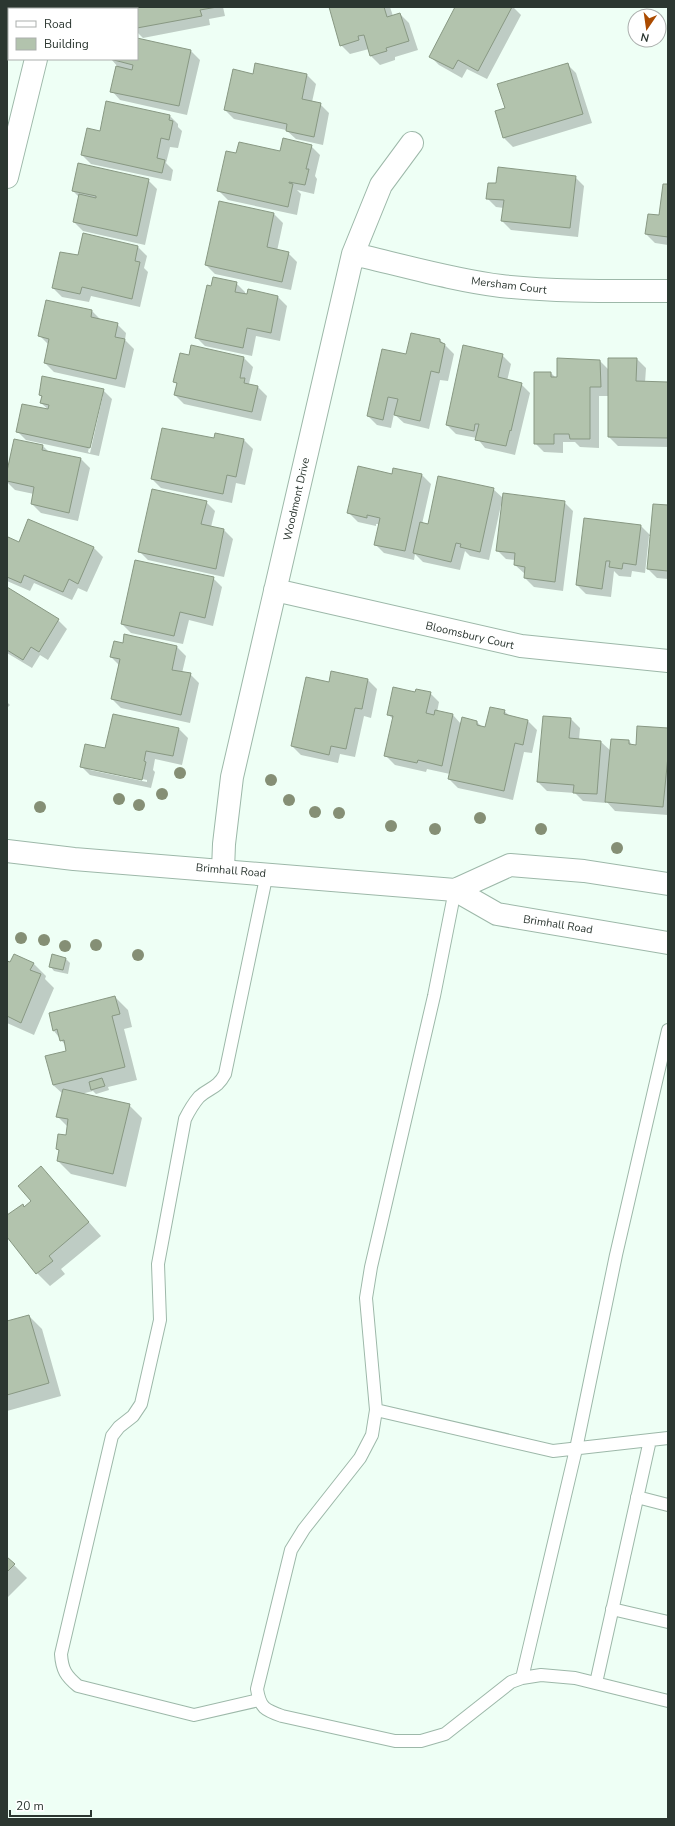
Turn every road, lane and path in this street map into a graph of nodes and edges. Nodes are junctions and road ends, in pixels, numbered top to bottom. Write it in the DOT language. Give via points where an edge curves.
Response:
graph roads {
  1 [pos="36,60"];
  2 [pos="412,143"];
  3 [pos="7,177"];
  4 [pos="353,254"];
  5 [pos="668,291"];
  6 [pos="275,590"];
  7 [pos="668,661"];
  8 [pos="7,851"];
  9 [pos="223,870"];
  10 [pos="267,873"];
  11 [pos="668,884"];
  12 [pos="455,890"];
  13 [pos="668,942"];
  14 [pos="668,1030"];
  15 [pos="376,1410"];
  16 [pos="668,1438"];
  17 [pos="650,1440"];
  18 [pos="576,1449"];
  19 [pos="638,1497"];
  20 [pos="668,1505"];
  21 [pos="612,1609"];
  22 [pos="668,1622"];
  23 [pos="522,1678"];
  24 [pos="596,1683"];
  25 [pos="258,1700"];
  26 [pos="668,1701"];
  1 -- 3 [label="street"];
  2 -- 4 [label="street, Woodmont Drive" via="381,185"];
  4 -- 5 [label="street, Mersham Court" via="500,285 556,291"];
  4 -- 6 [label="street, Woodmont Drive"];
  6 -- 7 [label="street, Bloomsbury Court" via="521,646"];
  6 -- 9 [label="street, Woodmont Drive" via="232,777"];
  8 -- 9 [label="street, Brimhall Road" via="74,859"];
  9 -- 10 [label="street, Brimhall Road"];
  10 -- 12 [label="street, Brimhall Road"];
  10 -- 25 [label="lane" via="225,1074 219,1084 200,1096 185,1119 158,1264 160,1320 141,1404 133,1416 112,1436 61,1654 62,1667 78,1686 194,1715"];
  11 -- 12 [label="street" via="584,871 510,864"];
  12 -- 13 [label="street, Brimhall Road" via="497,914"];
  12 -- 15 [label="lane" via="432,1002 370,1267 366,1298"];
  14 -- 18 [label="lane"];
  15 -- 18 [label="lane" via="552,1451"];
  15 -- 25 [label="lane" via="372,1435 360,1458 304,1528 291,1550 256,1689"];
  16 -- 17 [label="lane"];
  17 -- 18 [label="lane"];
  17 -- 19 [label="lane"];
  18 -- 23 [label="lane"];
  19 -- 20 [label="lane"];
  19 -- 21 [label="lane"];
  21 -- 22 [label="lane"];
  21 -- 24 [label="lane"];
  23 -- 24 [label="lane" via="541,1675"];
  23 -- 25 [label="lane" via="503,1688 445,1734 422,1741 395,1742 282,1716 265,1710"];
  24 -- 26 [label="lane"];
}
